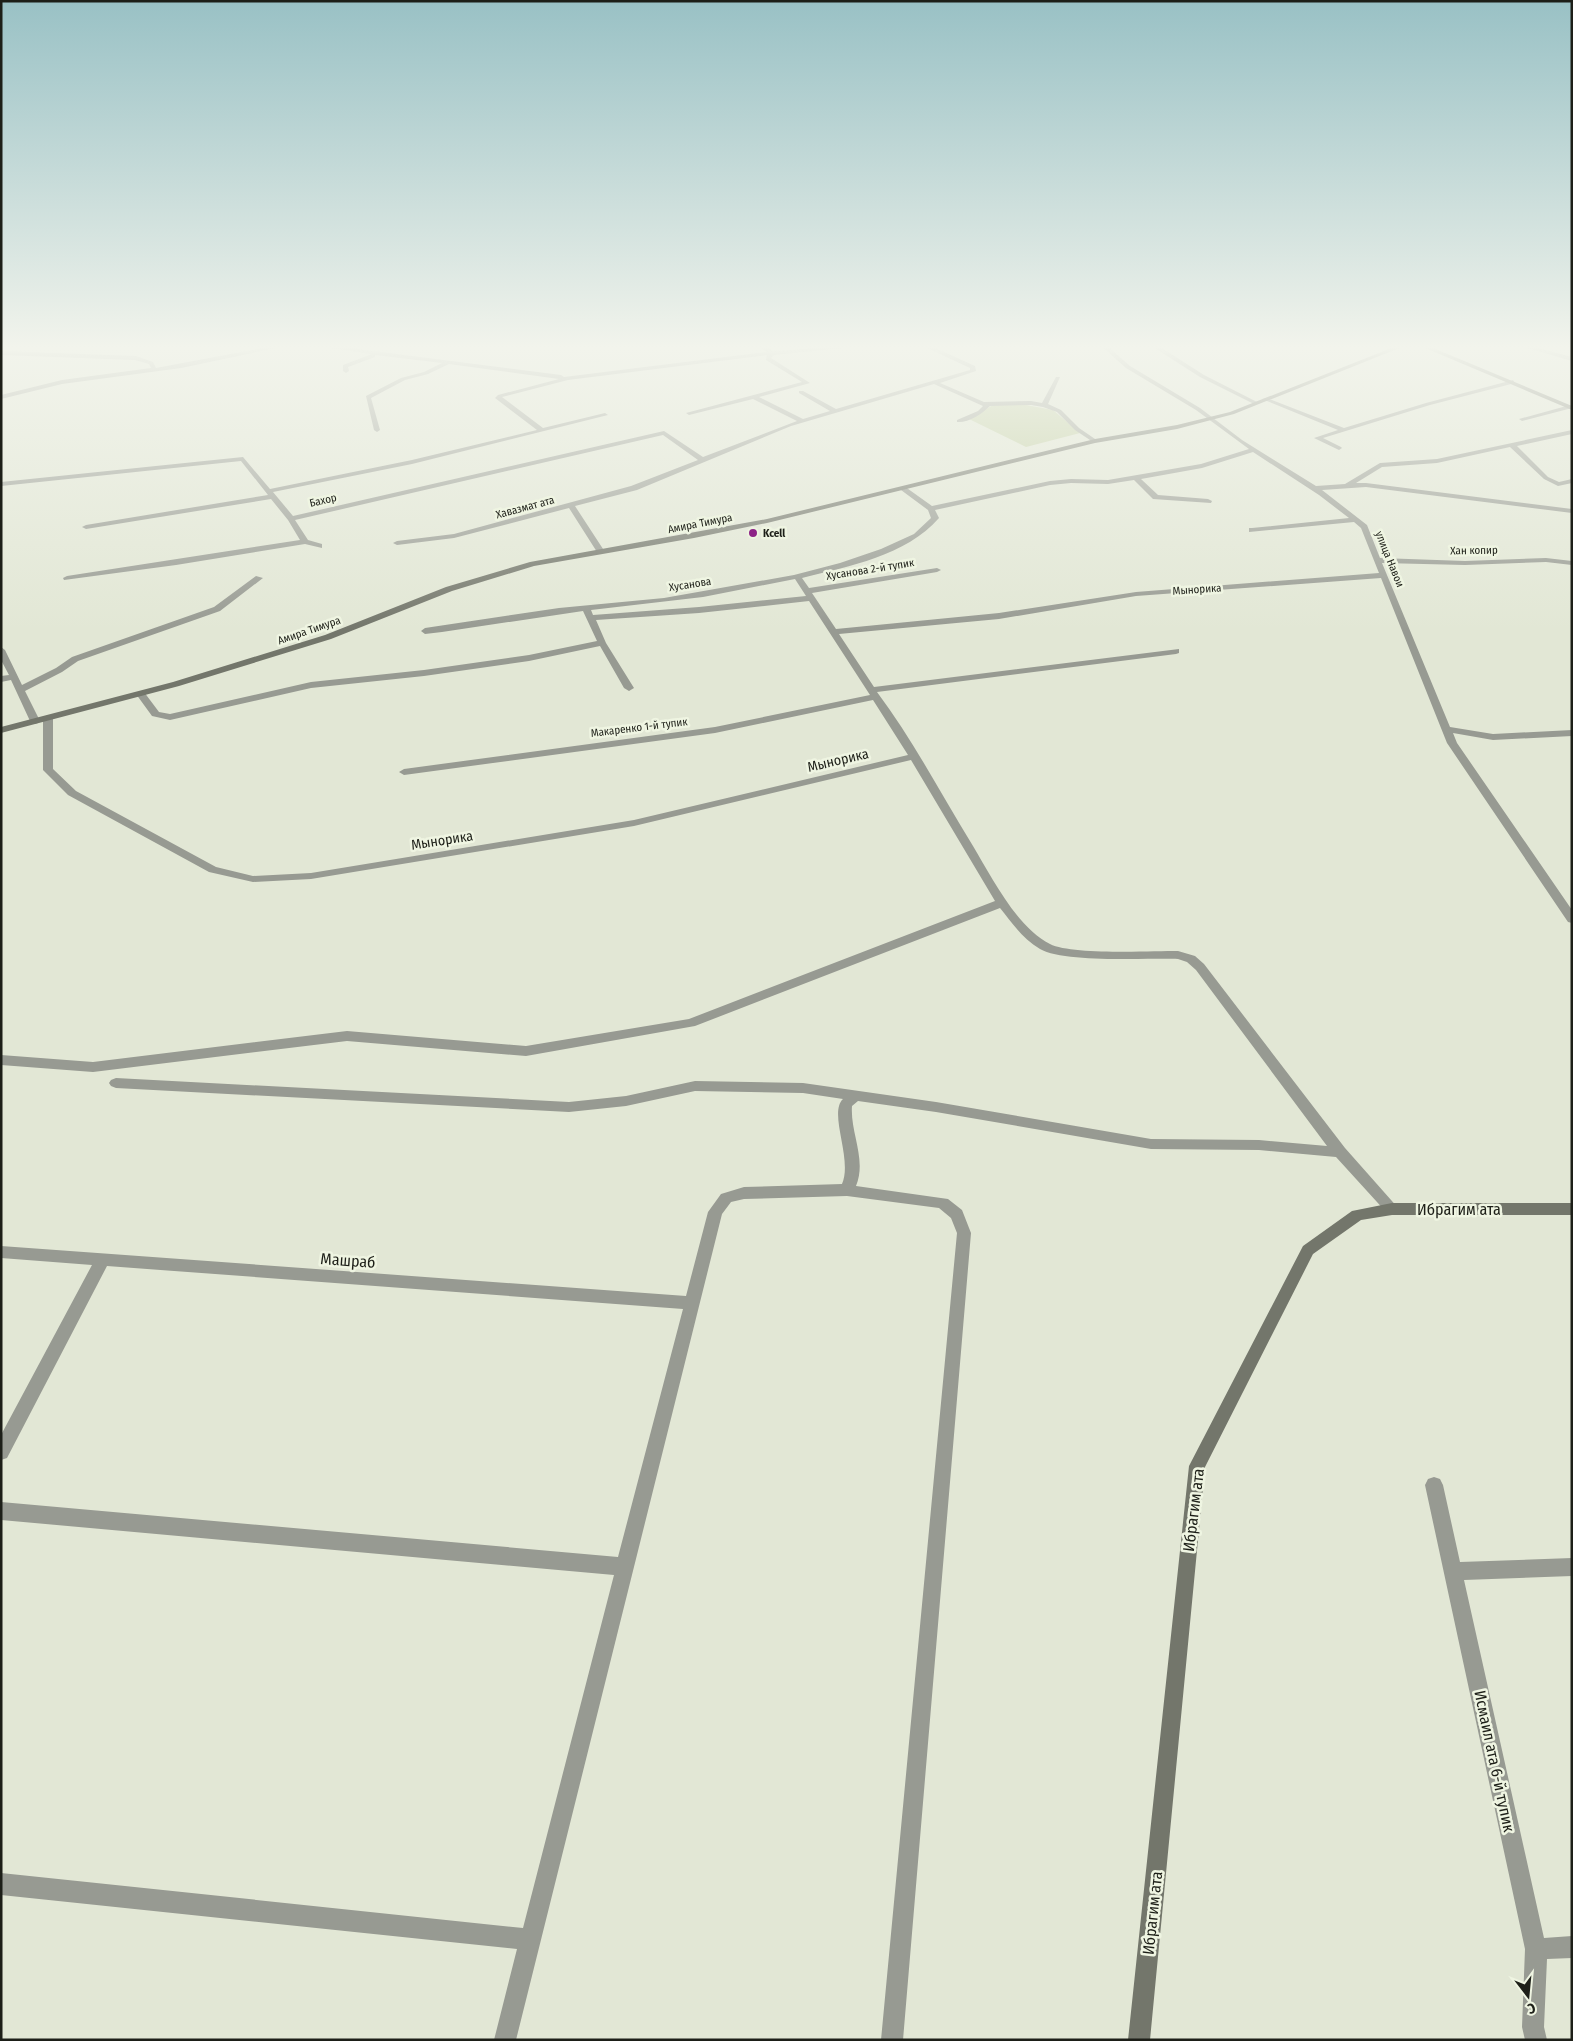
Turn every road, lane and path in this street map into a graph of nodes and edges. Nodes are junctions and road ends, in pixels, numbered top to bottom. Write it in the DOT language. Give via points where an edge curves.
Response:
graph roads {
  1 [pos="496,440"];
  2 [pos="629,440"];
  3 [pos="675,440"];
  4 [pos="755,440"];
  5 [pos="1094,440"];
  6 [pos="1240,440"];
  7 [pos="1322,440"];
  8 [pos="1534,440"];
  9 [pos="1512,445"];
  10 [pos="1338,448"];
  11 [pos="1254,450"];
  12 [pos="704,461"];
  13 [pos="1135,477"];
  14 [pos="1572,481"];
  15 [pos="1,484"];
  16 [pos="1347,486"];
  17 [pos="904,488"];
  18 [pos="1314,488"];
  19 [pos="271,494"];
  20 [pos="1208,501"];
  21 [pos="571,505"];
  22 [pos="932,509"];
  23 [pos="1572,511"];
  24 [pos="291,519"];
  25 [pos="1356,520"];
  26 [pos="86,526"];
  27 [pos="1252,530"];
  28 [pos="305,542"];
  29 [pos="396,543"];
  30 [pos="318,546"];
  31 [pos="600,552"];
  32 [pos="1377,560"];
  33 [pos="1572,562"];
  34 [pos="937,570"];
  35 [pos="1383,575"];
  36 [pos="797,576"];
  37 [pos="66,578"];
  38 [pos="259,578"];
  39 [pos="809,594"];
  40 [pos="586,608"];
  41 [pos="590,618"];
  42 [pos="425,631"];
  43 [pos="834,632"];
  44 [pos="602,643"];
  45 [pos="1,650"];
  46 [pos="1176,651"];
  47 [pos="14,677"];
  48 [pos="1,679"];
  49 [pos="629,688"];
  50 [pos="20,690"];
  51 [pos="874,693"];
  52 [pos="141,694"];
  53 [pos="48,718"];
  54 [pos="35,721"];
  55 [pos="1446,729"];
  56 [pos="1,730"];
  57 [pos="1572,733"];
  58 [pos="914,756"];
  59 [pos="404,772"];
  60 [pos="1002,903"];
  61 [pos="1572,919"];
  62 [pos="1,1060"];
  63 [pos="116,1083"];
  64 [pos="856,1095"];
  65 [pos="1340,1152"];
  66 [pos="847,1190"];
  67 [pos="1392,1209"];
  68 [pos="1572,1209"];
  69 [pos="1,1252"];
  70 [pos="103,1259"];
  71 [pos="693,1302"];
  72 [pos="1,1452"];
  73 [pos="1434,1485"];
  74 [pos="1,1511"];
  75 [pos="626,1567"];
  76 [pos="1572,1567"];
  77 [pos="1454,1571"];
  78 [pos="1,1884"];
  79 [pos="531,1940"];
  80 [pos="1572,1948"];
  81 [pos="1536,1949"];
  82 [pos="504,2040"];
  83 [pos="892,2040"];
  84 [pos="1140,2040"];
  85 [pos="1536,2040"];
  1 -- 19 [label="street"];
  2 -- 24 [label="street, Бахор"];
  3 -- 12 [label="street, Бахор"];
  4 -- 12 [label="street, Хавазмат ата"];
  5 -- 17 [label="street, Амира Тимура"];
  6 -- 11 [label="street, улица Навои"];
  7 -- 10 [label="street"];
  8 -- 9 [label="street"];
  9 -- 14 [label="street" via="1546,478 1558,484"];
  9 -- 16 [label="street" via="1437,461 1380,465"];
  11 -- 13 [label="street" via="1202,466"];
  11 -- 18 [label="street, улица Навои"];
  12 -- 21 [label="street, Хавазмат ата" via="634,488"];
  13 -- 20 [label="street" via="1156,497"];
  13 -- 22 [label="street" via="1108,482 1050,483"];
  15 -- 19 [label="street" via="243,459"];
  16 -- 18 [label="street"];
  16 -- 23 [label="street" via="1366,485"];
  17 -- 22 [label="street"];
  17 -- 31 [label="street, Амира Тимура" via="767,522"];
  18 -- 25 [label="street, улица Навои"];
  19 -- 24 [label="street"];
  19 -- 26 [label="street"];
  21 -- 29 [label="street, Хавазмат ата" via="454,536"];
  21 -- 31 [label="street"];
  22 -- 36 [label="street, Хусанова" via="936,518 930,527 896,546 856,562"];
  24 -- 28 [label="street"];
  25 -- 27 [label="street"];
  25 -- 32 [label="street, улица Навои" via="1364,527"];
  28 -- 30 [label="street"];
  28 -- 37 [label="street"];
  31 -- 52 [label="street, Амира Тимура" via="533,564 449,589 328,637"];
  32 -- 33 [label="street, Хан копир"];
  32 -- 35 [label="street, улица Навои"];
  34 -- 39 [label="street, Хусанова 2-й тупик"];
  35 -- 43 [label="street, Мынорика" via="1136,594 999,616"];
  35 -- 55 [label="street, улица Навои"];
  36 -- 39 [label="street"];
  36 -- 40 [label="street, Хусанова" via="635,604"];
  38 -- 50 [label="street" via="217,609 75,658"];
  39 -- 41 [label="street, Хусанова 2-й тупик" via="699,610"];
  39 -- 43 [label="street"];
  40 -- 41 [label="street"];
  40 -- 42 [label="street, Хусанова"];
  41 -- 44 [label="street"];
  43 -- 51 [label="street"];
  44 -- 49 [label="street"];
  44 -- 52 [label="street" via="529,658 311,686 161,718 155,715"];
  45 -- 47 [label="street"];
  46 -- 51 [label="street, Макаренко 1-й тупик"];
  47 -- 48 [label="street"];
  47 -- 50 [label="street"];
  50 -- 54 [label="street"];
  51 -- 58 [label="street"];
  51 -- 59 [label="street, Макаренко 1-й тупик" via="715,730"];
  52 -- 53 [label="street, Амира Тимура"];
  53 -- 54 [label="street, Амира Тимура"];
  53 -- 58 [label="street, Мынорика" via="48,770 72,793 213,870 253,879 311,876 634,823"];
  54 -- 56 [label="street, Амира Тимура"];
  55 -- 57 [label="street" via="1493,737"];
  55 -- 61 [label="street, улица Навои"];
  58 -- 60 [label="street"];
  60 -- 62 [label="street" via="691,1023 526,1051 347,1036 93,1067"];
  60 -- 65 [label="street" via="1029,935 1046,947 1068,953 1178,955 1191,959"];
  63 -- 64 [label="street" via="569,1107 626,1101 695,1086 803,1088"];
  64 -- 65 [label="street" via="1150,1144 1259,1145"];
  64 -- 66 [label="street" via="845,1104 843,1114 855,1164 854,1178"];
  65 -- 67 [label="street"];
  66 -- 71 [label="street" via="744,1193 726,1198 715,1212"];
  66 -- 83 [label="street" via="942,1203 957,1214 964,1233"];
  67 -- 68 [label="street, Ибрагим ата"];
  67 -- 84 [label="street, Ибрагим ата" via="1357,1215 1308,1250 1197,1466"];
  69 -- 70 [label="street, Машраб"];
  70 -- 71 [label="street, Машраб"];
  70 -- 72 [label="street"];
  71 -- 75 [label="street"];
  73 -- 77 [label="street, Исмаил ата 6-й тупик"];
  74 -- 75 [label="street"];
  75 -- 79 [label="street"];
  76 -- 77 [label="street"];
  77 -- 81 [label="street, Исмаил ата 6-й тупик"];
  78 -- 79 [label="street"];
  79 -- 82 [label="street"];
  80 -- 81 [label="street"];
  81 -- 85 [label="street, Исмаил ата 6-й тупик" via="1533,2027"];
}
